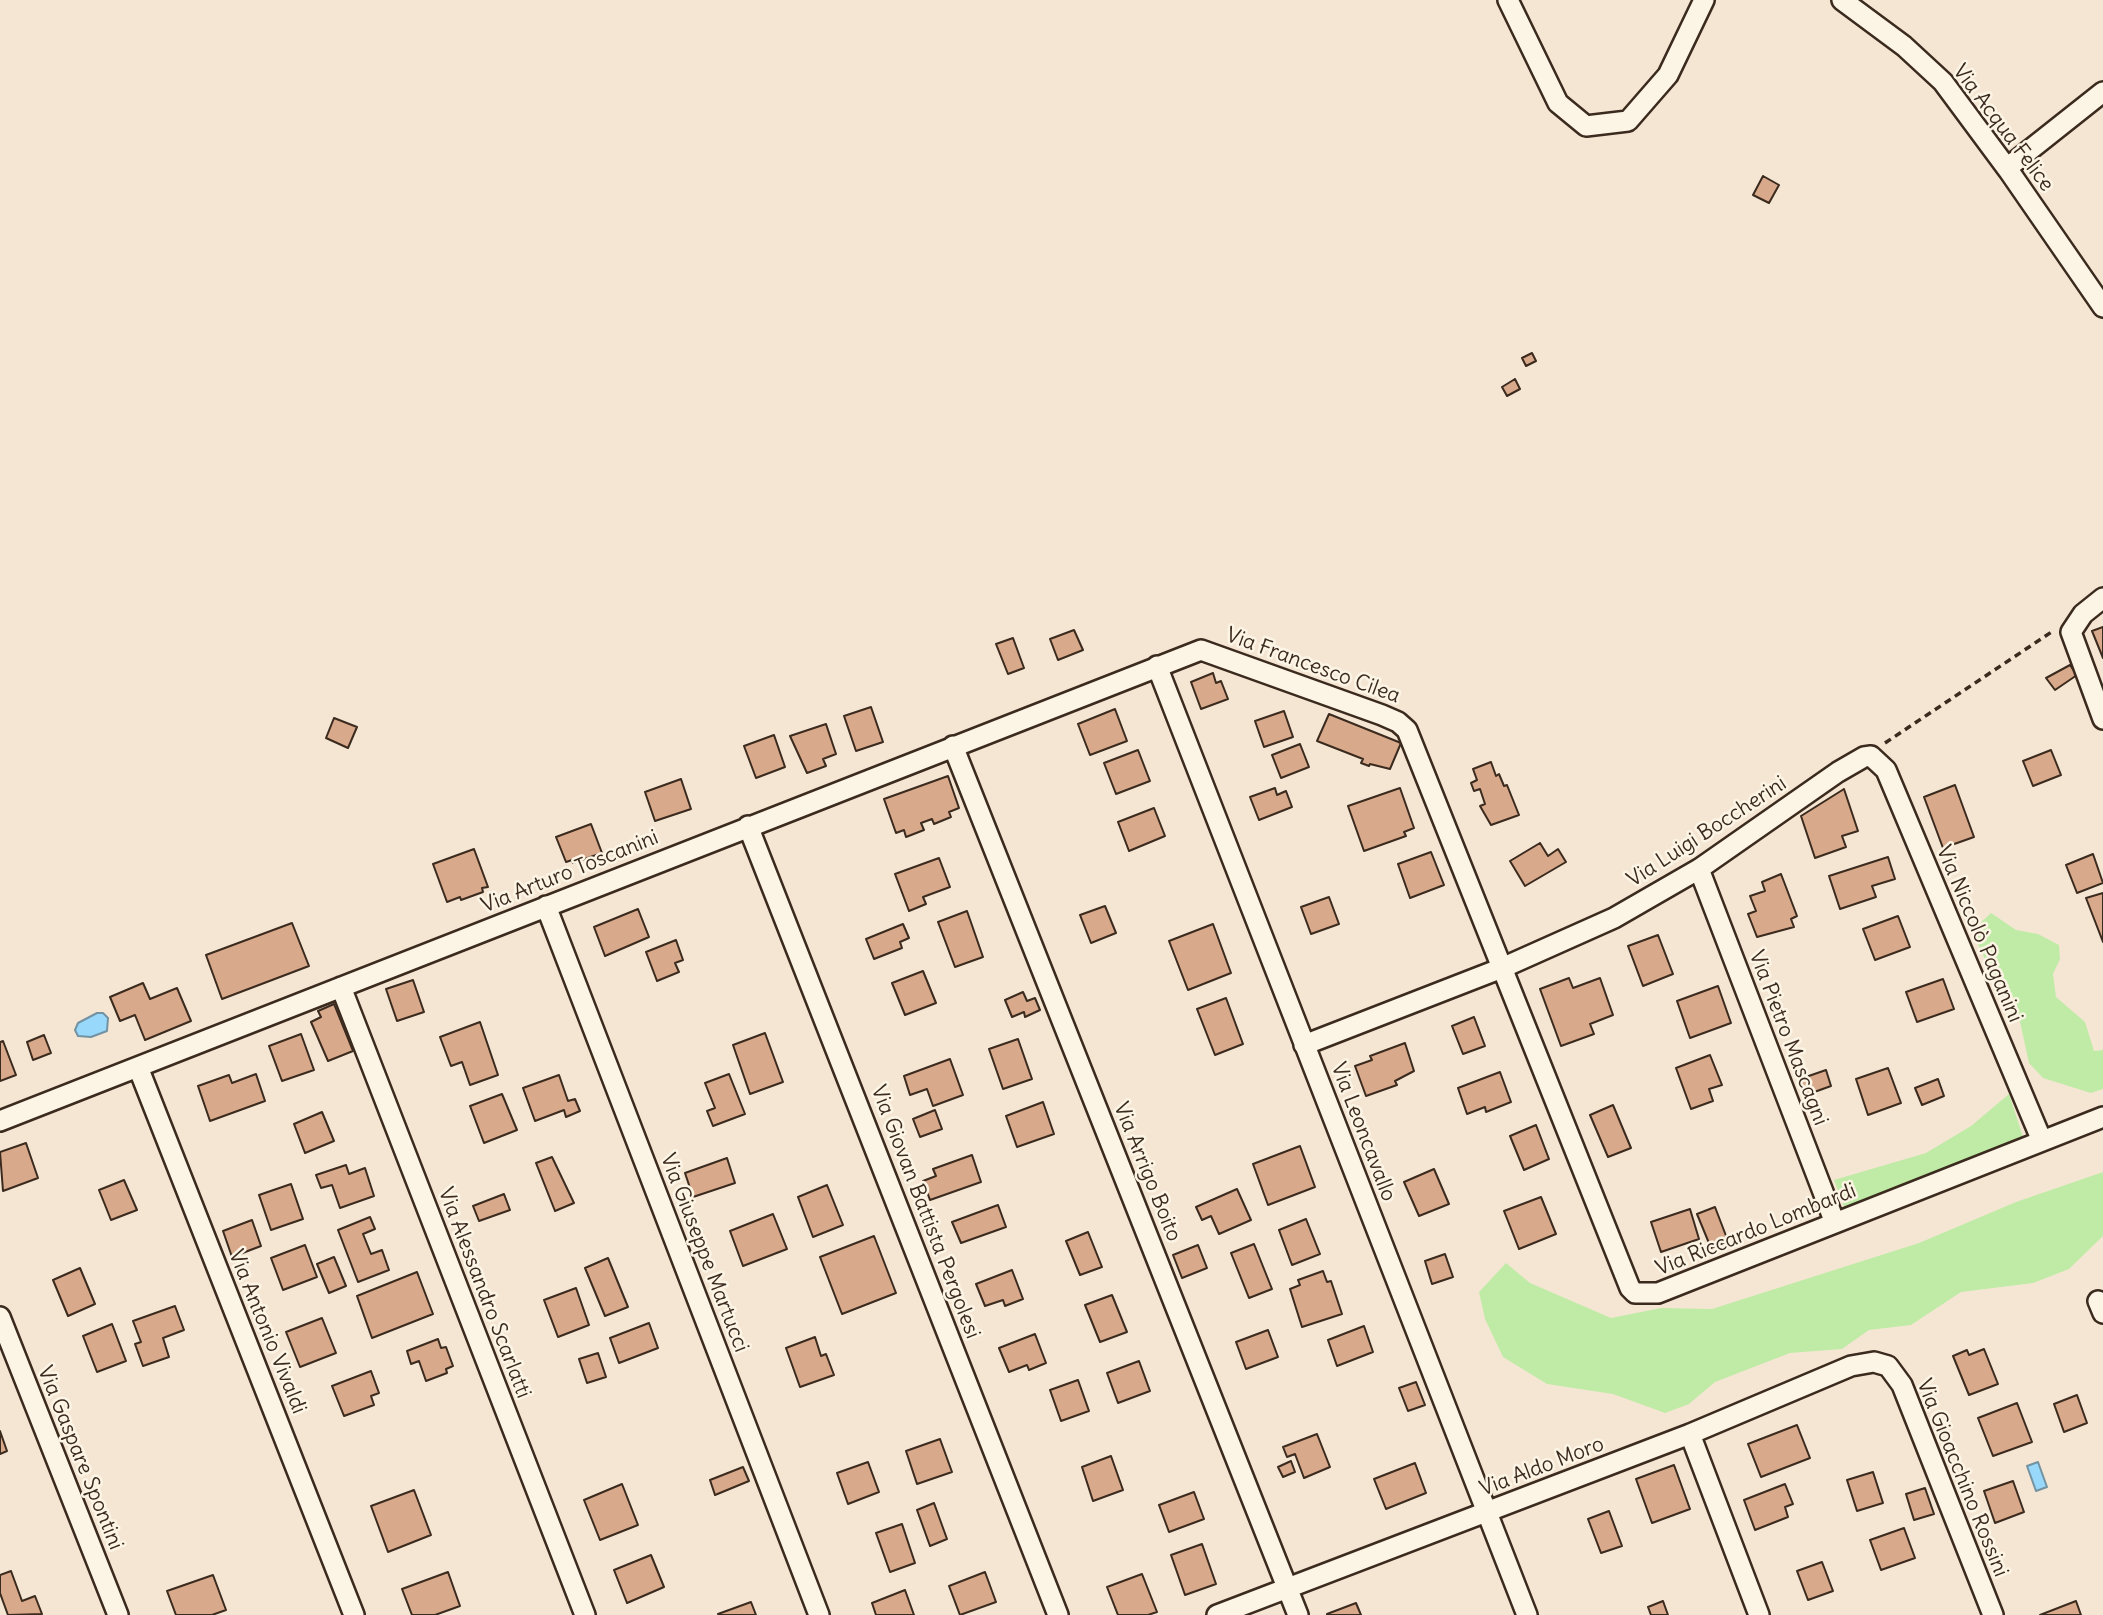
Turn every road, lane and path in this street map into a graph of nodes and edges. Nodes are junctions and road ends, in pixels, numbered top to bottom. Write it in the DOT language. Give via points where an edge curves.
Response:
graph roads {
  1 [pos="1508,0"];
  2 [pos="1704,0"];
  3 [pos="1842,0"];
  4 [pos="2103,92"];
  5 [pos="2008,169"];
  6 [pos="2103,307"];
  7 [pos="2098,601"];
  8 [pos="2058,627"];
  9 [pos="1157,666"];
  10 [pos="2103,719"];
  11 [pos="953,746"];
  12 [pos="1864,757"];
  13 [pos="748,826"];
  14 [pos="1699,869"];
  15 [pos="546,906"];
  16 [pos="1502,968"];
  17 [pos="341,986"];
  18 [pos="1304,1045"];
  19 [pos="138,1067"];
  20 [pos="2103,1117"];
  21 [pos="0,1121"];
  22 [pos="2042,1141"];
  23 [pos="1835,1223"];
  24 [pos="0,1317"];
  25 [pos="1882,1363"];
  26 [pos="1690,1434"];
  27 [pos="1486,1512"];
  28 [pos="1287,1587"];
  29 [pos="118,1615"];
  30 [pos="354,1615"];
  31 [pos="585,1615"];
  32 [pos="819,1615"];
  33 [pos="1058,1615"];
  34 [pos="1217,1615"];
  35 [pos="1298,1615"];
  36 [pos="1527,1615"];
  37 [pos="1759,1615"];
  38 [pos="1993,1615"];
  1 -- 2 [label="street" via="1558,103 1586,126 1628,121 1668,75"];
  3 -- 5 [label="street, Via Acqua Felice" via="1943,82"];
  4 -- 5 [label="street"];
  5 -- 6 [label="street, Via Acqua Felice"];
  7 -- 10 [label="street" via="2073,627 2071,637"];
  8 -- 12 [label="path"];
  9 -- 11 [label="street, Via Arturo Toscanini"];
  9 -- 16 [label="street, Via Francesco Cilea" via="1207,651 1403,725"];
  9 -- 18 [label="street, Via Leoncavallo"];
  11 -- 13 [label="street, Via Arturo Toscanini"];
  11 -- 28 [label="street, Via Arrigo Boito"];
  12 -- 14 [label="street, Via Luigi Boccherini"];
  12 -- 22 [label="street, Via Niccolò Paganini" via="1875,757 1886,770"];
  13 -- 15 [label="street, Via Arturo Toscanini"];
  13 -- 33 [label="street, Via Giovan Battista Pergolesi"];
  14 -- 16 [label="street, Via Luigi Boccherini" via="1614,918"];
  14 -- 23 [label="street, Via Pietro Mascagni"];
  15 -- 17 [label="street, Via Arturo Toscanini"];
  15 -- 32 [label="street, Via Giuseppe Martucci"];
  16 -- 18 [label="street, Via Luigi Boccherini"];
  16 -- 23 [label="street, Via Riccardo Lombardi" via="1635,1293 1658,1293"];
  17 -- 19 [label="street, Via Arturo Toscanini"];
  17 -- 31 [label="street, Via Alessandro Scarlatti"];
  18 -- 27 [label="street, Via Leoncavallo"];
  19 -- 21 [label="street, Via Arturo Toscanini"];
  19 -- 30 [label="street, Via Antonio Vivaldi"];
  20 -- 22 [label="street, Via Riccardo Lombardi"];
  22 -- 23 [label="street, Via Riccardo Lombardi"];
  24 -- 29 [label="street, Via Gaspare Spontini"];
  25 -- 26 [label="street, Via Aldo Moro" via="1851,1366"];
  25 -- 38 [label="street, Via Gioacchino Rossini" via="1902,1385"];
  26 -- 27 [label="street, Via Aldo Moro"];
  26 -- 37 [label="street"];
  27 -- 28 [label="street, Via Aldo Moro"];
  27 -- 36 [label="street, Via Leoncavallo"];
  28 -- 34 [label="street, Via Aldo Moro"];
  28 -- 35 [label="street, Via Arrigo Boito"];
}
